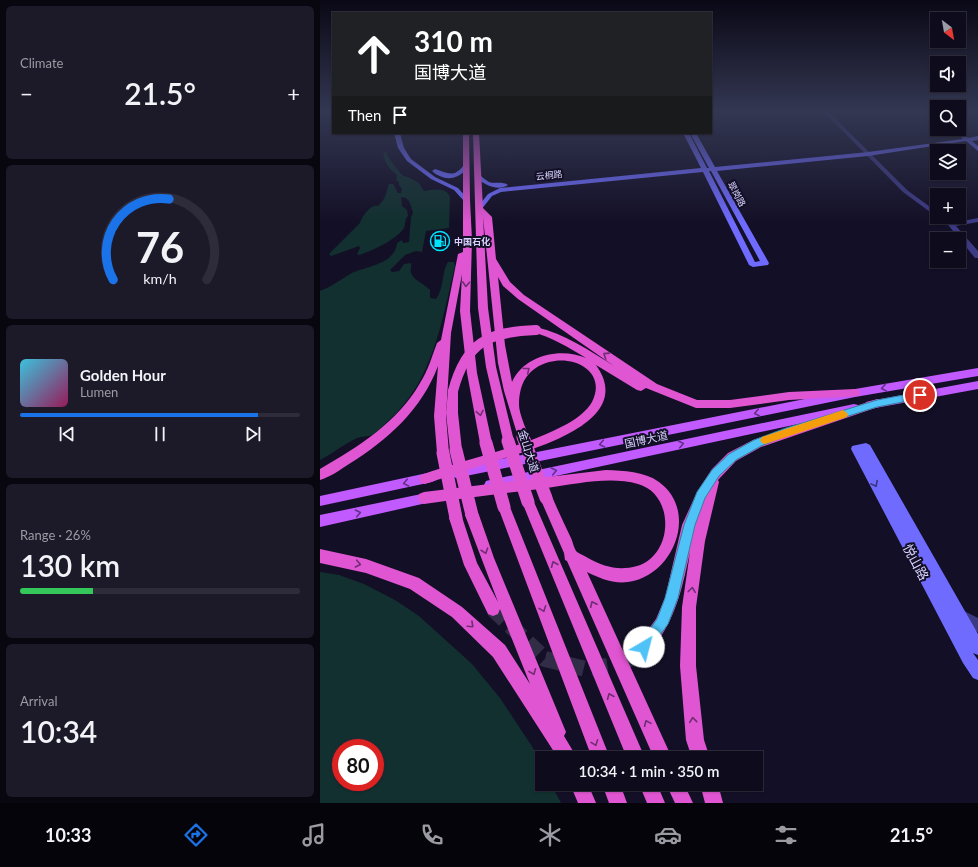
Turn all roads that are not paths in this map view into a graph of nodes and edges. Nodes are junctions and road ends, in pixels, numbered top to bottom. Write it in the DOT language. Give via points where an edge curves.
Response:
graph roads {
  1 [pos="401,148"];
  2 [pos="407,148"];
  3 [pos="466,148"];
  4 [pos="476,148"];
  5 [pos="694,148"];
  6 [pos="702,148"];
  7 [pos="862,148"];
  8 [pos="893,148"];
  9 [pos="866,152"];
  10 [pos="465,167"];
  11 [pos="713,168"];
  12 [pos="704,169"];
  13 [pos="477,176"];
  14 [pos="466,200"];
  15 [pos="479,209"];
  16 [pos="930,210"];
  17 [pos="978,220"];
  18 [pos="948,224"];
  19 [pos="978,225"];
  20 [pos="953,228"];
  21 [pos="468,230"];
  22 [pos="978,256"];
  23 [pos="494,261"];
  24 [pos="446,333"];
  25 [pos="978,372"];
  26 [pos="978,385"];
  27 [pos="855,393"];
  28 [pos="877,403"];
  29 [pos="514,404"];
  30 [pos="696,404"];
  31 [pos="716,473"];
  32 [pos="320,475"];
  33 [pos="425,479"];
  34 [pos="424,498"];
  35 [pos="320,501"];
  36 [pos="320,521"];
  37 [pos="570,555"];
  38 [pos="320,556"];
  39 [pos="493,609"];
  40 [pos="958,615"];
  41 [pos="978,626"];
  42 [pos="644,647"];
  43 [pos="978,648"];
  44 [pos="978,673"];
  45 [pos="563,751"];
  46 [pos="565,751"];
  47 [pos="598,751"];
  48 [pos="633,751"];
  49 [pos="660,751"];
  50 [pos="699,751"];
  51 [pos="582,791"];
  52 [pos="614,791"];
  53 [pos="651,791"];
  54 [pos="678,791"];
  55 [pos="711,791"];
  56 [pos="587,803"];
  57 [pos="618,803"];
  58 [pos="656,803"];
  59 [pos="684,803"];
  60 [pos="714,803"];
  1 -- 14 [label="main road" via="408,160 433,178 456,189"];
  2 -- 10 [label="main road" via="413,159 448,177 456,176"];
  3 -- 10 [label="highway"];
  4 -- 13 [label="highway, 金山大道"];
  5 -- 12 [label="main road, 翠岗路"];
  6 -- 11 [label="main road, 翠岗路"];
  7 -- 9 [label="street"];
  8 -- 9 [label="main road, 云桐路"];
  9 -- 11 [label="main road, 云桐路"];
  9 -- 16 [label="street" via="905,191"];
  10 -- 14 [label="highway"];
  11 -- 12 [label="main road, 云桐路"];
  11 -- 12 [label="main road, 翠岗路" via="765,263 753,265"];
  12 -- 13 [label="main road, 云桐路" via="500,186 488,184"];
  12 -- 15 [label="main road, 云桐路" via="500,190 490,195"];
  13 -- 15 [label="highway, 金山大道"];
  14 -- 21 [label="highway"];
  15 -- 23 [label="highway" via="488,217"];
  48 -- 15 [label="highway, 金山大道, one-way, bridge" via="528,502 508,441 491,367 483,308"];
  17 -- 20 [label="street"];
  18 -- 20 [label="street"];
  19 -- 20 [label="street"];
  20 -- 22 [label="street"];
  21 -- 24 [label="highway"];
  21 -- 47 [label="highway, one-way, bridge" via="465,311 472,373 486,443 504,507"];
  23 -- 29 [label="highway" via="495,306 500,343"];
  30 -- 23 [label="highway, one-way" via="653,387 520,297 506,284"];
  24 -- 32 [label="highway" via="423,388 406,411 370,444"];
  24 -- 39 [label="highway, bridge" via="440,416 442,453 456,518 471,565"];
  25 -- 27 [label="main road, 国博大道, one-way"];
  26 -- 28 [label="main road, 国博大道"];
  27 -- 30 [label="highway" via="789,396 730,404"];
  27 -- 33 [label="main road, 国博大道, one-way"];
  28 -- 31 [label="highway" via="757,443 732,457"];
  34 -- 28 [label="main road, 国博大道, one-way"];
  29 -- 33 [label="highway, one-way" via="519,377 541,361 572,357 595,368 600,378 601,392 595,406 583,419 565,431"];
  29 -- 37 [label="highway, bridge" via="523,437"];
  30 -- 46 [label="highway, one-way, bridge" via="671,400 649,392 564,340 536,330 507,332 479,344 461,362 456,374 452,413 456,450 472,515"];
  31 -- 42 [label="highway" via="701,496 689,525 672,598 661,624"];
  50 -- 31 [label="highway, one-way" via="695,740 688,666 690,607 698,541"];
  33 -- 35 [label="main road, 国博大道, one-way"];
  36 -- 34 [label="main road, 国博大道, one-way"];
  34 -- 37 [label="highway" via="606,475 640,478 656,487 669,503 674,520 671,540 659,559 645,570 629,575 609,574 589,567"];
  49 -- 37 [label="highway, one-way"];
  38 -- 45 [label="highway, one-way" via="366,566 414,583 457,612 499,651"];
  40 -- 41 [label="street"];
  40 -- 43 [label="main road, 悦山路"];
  40 -- 44 [label="main road, 悦山路, one-way" via="861,449"];
  51 -- 56 [label="highway"];
  52 -- 57 [label="highway"];
  53 -- 58 [label="highway"];
  54 -- 59 [label="highway"];
  55 -- 60 [label="highway"];
}
